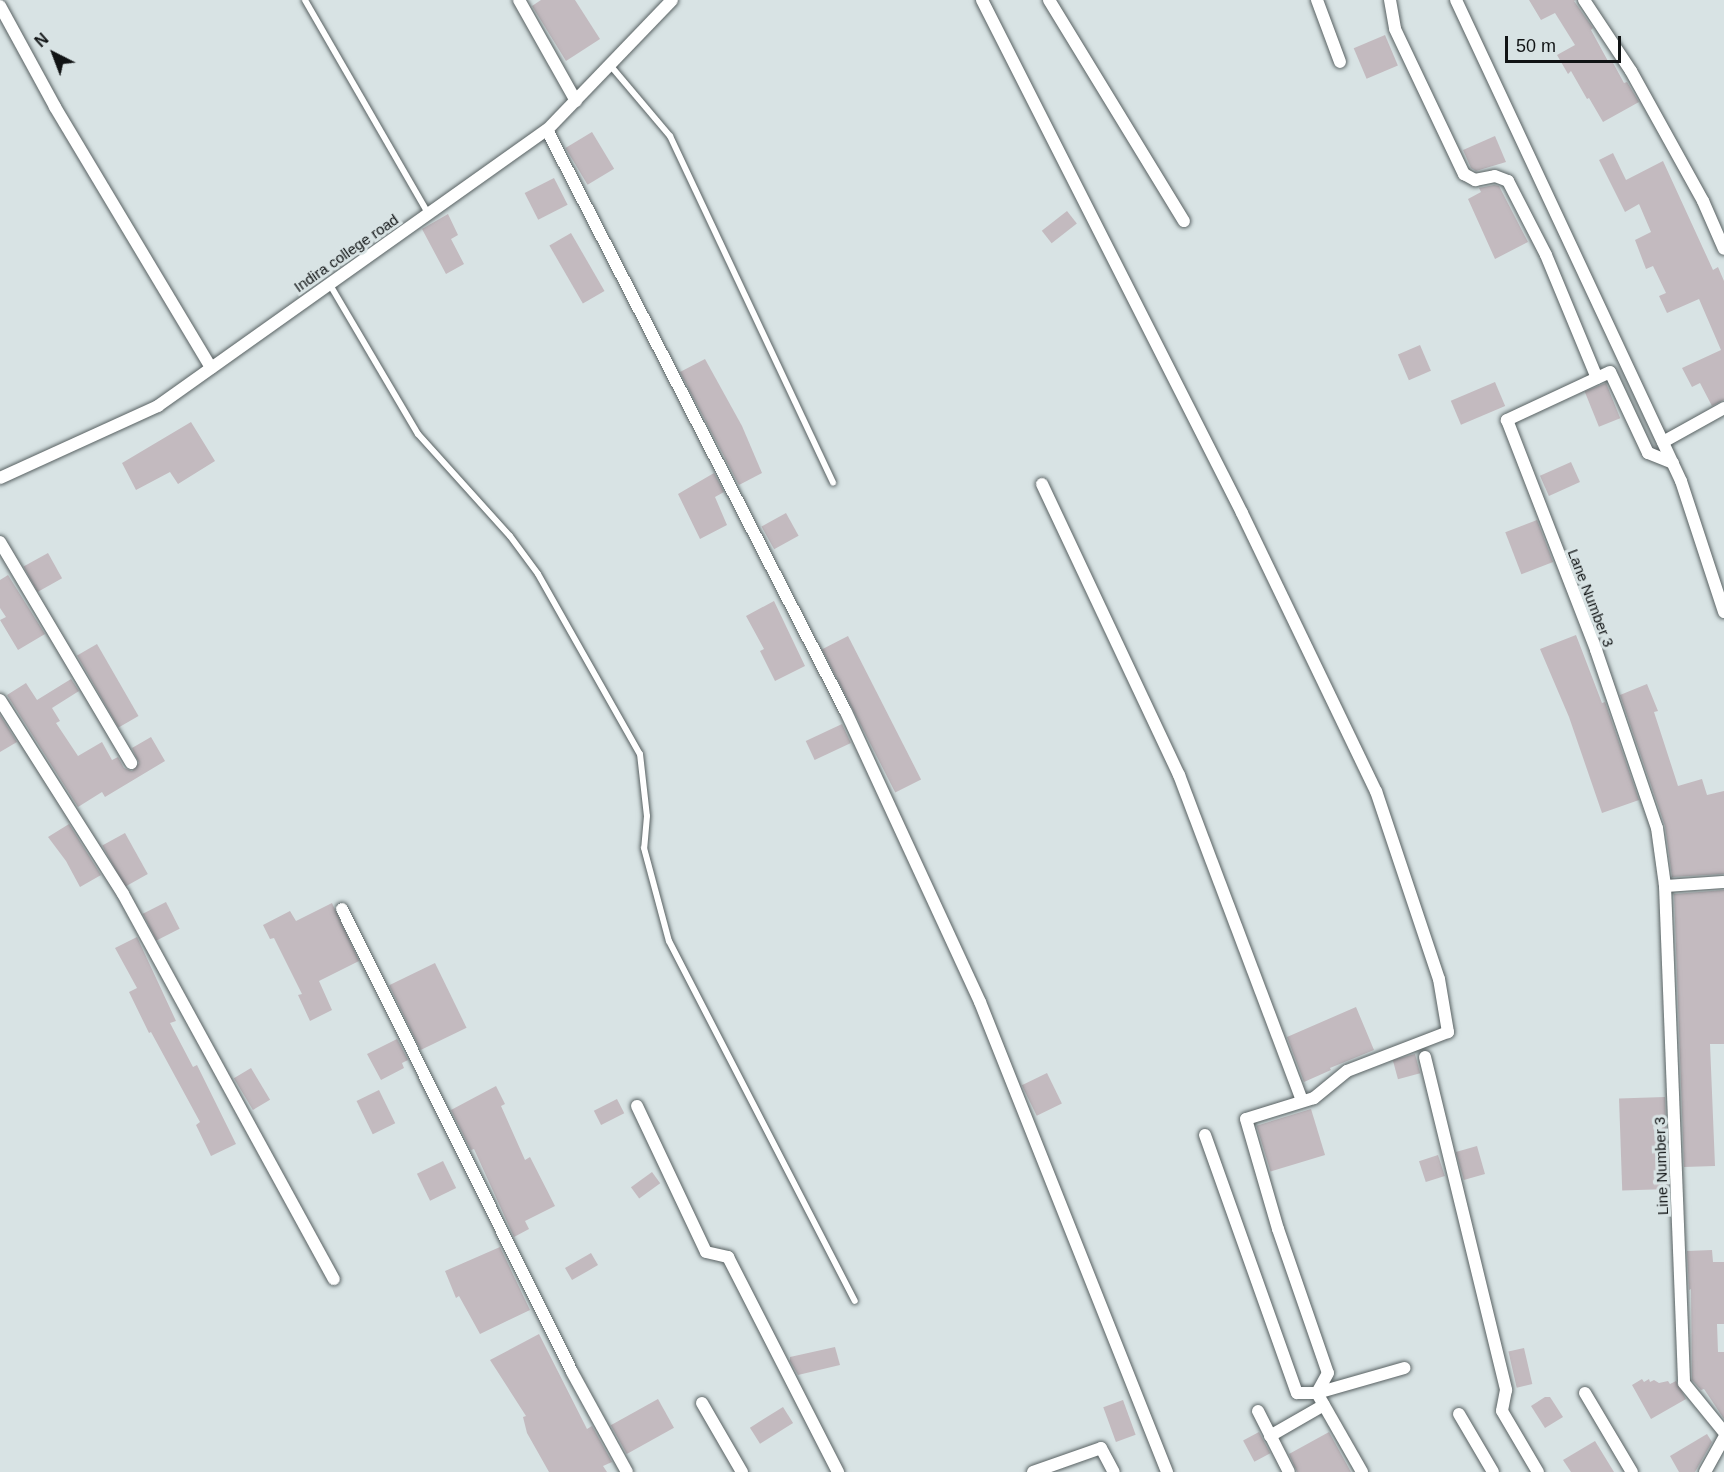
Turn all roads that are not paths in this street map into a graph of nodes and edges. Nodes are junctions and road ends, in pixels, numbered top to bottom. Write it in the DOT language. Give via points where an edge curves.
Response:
graph roads {
  1 [pos="305,0"];
  2 [pos="519,0"];
  3 [pos="672,0"];
  4 [pos="982,0"];
  5 [pos="1050,0"];
  6 [pos="1317,0"];
  7 [pos="1390,0"];
  8 [pos="1456,0"];
  9 [pos="1584,0"];
  10 [pos="0,6"];
  11 [pos="1340,62"];
  12 [pos="610,65"];
  13 [pos="576,101"];
  14 [pos="547,130"];
  15 [pos="428,213"];
  16 [pos="1184,221"];
  17 [pos="1724,249"];
  18 [pos="329,283"];
  19 [pos="211,368"];
  20 [pos="1597,378"];
  21 [pos="1724,408"];
  22 [pos="1663,442"];
  23 [pos="1673,463"];
  24 [pos="0,478"];
  25 [pos="833,483"];
  26 [pos="1042,484"];
  27 [pos="0,542"];
  28 [pos="1724,612"];
  29 [pos="0,700"];
  30 [pos="131,763"];
  31 [pos="1724,882"];
  32 [pos="1665,886"];
  33 [pos="342,909"];
  34 [pos="1425,1057"];
  35 [pos="1302,1101"];
  36 [pos="637,1106"];
  37 [pos="1205,1136"];
  38 [pos="334,1280"];
  39 [pos="855,1301"];
  40 [pos="1404,1368"];
  41 [pos="1317,1393"];
  42 [pos="1585,1393"];
  43 [pos="702,1403"];
  44 [pos="1324,1405"];
  45 [pos="1258,1412"];
  46 [pos="1459,1414"];
  47 [pos="1724,1432"];
  48 [pos="1270,1436"];
  49 [pos="1724,1438"];
  50 [pos="627,1472"];
  51 [pos="742,1472"];
  52 [pos="838,1472"];
  53 [pos="1032,1472"];
  54 [pos="1114,1472"];
  55 [pos="1167,1472"];
  56 [pos="1289,1472"];
  57 [pos="1362,1472"];
  58 [pos="1493,1472"];
  59 [pos="1538,1472"];
  60 [pos="1632,1472"];
  61 [pos="1705,1472"];
  1 -- 15 [label="lane"];
  2 -- 13 [label="street"];
  3 -- 12 [label="street, Indira college road"];
  4 -- 35 [label="street" via="1242,513 1376,791 1439,979 1448,1032 1347,1071 1314,1098"];
  5 -- 16 [label="street"];
  6 -- 11 [label="street"];
  7 -- 20 [label="street" via="1395,29 1464,174 1475,180 1495,176 1508,182 1546,255"];
  8 -- 22 [label="street"];
  9 -- 17 [label="street" via="1630,70 1703,201"];
  10 -- 19 [label="street" via="55,107"];
  12 -- 13 [label="street, Indira college road"];
  12 -- 25 [label="lane" via="670,136"];
  13 -- 14 [label="street, Indira college road"];
  14 -- 15 [label="street, Indira college road"];
  14 -- 55 [label="street" via="846,712 980,1002"];
  15 -- 18 [label="street, Indira college road"];
  18 -- 19 [label="street, Indira college road"];
  18 -- 39 [label="lane" via="418,434 510,536 538,574 640,754 647,816 644,848 669,941"];
  19 -- 24 [label="street, Indira college road" via="158,405"];
  20 -- 23 [label="street" via="1610,372 1648,453"];
  20 -- 32 [label="street, Lane Number 3" via="1507,420 1596,650 1657,828"];
  21 -- 22 [label="street"];
  22 -- 23 [label="street"];
  23 -- 28 [label="street"];
  26 -- 35 [label="street" via="1179,775"];
  27 -- 30 [label="street"];
  29 -- 38 [label="street" via="123,894"];
  31 -- 32 [label="street"];
  32 -- 47 [label="street, Line Number 3" via="1684,1383"];
  33 -- 50 [label="street" via="572,1372"];
  34 -- 59 [label="street" via="1504,1380 1502,1411"];
  35 -- 41 [label="street" via="1246,1119 1278,1229 1328,1373"];
  36 -- 52 [label="street" via="706,1252 728,1257"];
  37 -- 41 [label="street" via="1297,1393"];
  40 -- 41 [label="street"];
  41 -- 44 [label="street"];
  42 -- 60 [label="street"];
  43 -- 51 [label="street"];
  44 -- 48 [label="street"];
  44 -- 57 [label="street"];
  45 -- 48 [label="street"];
  46 -- 58 [label="street"];
  48 -- 56 [label="street"];
  49 -- 61 [label="street"];
  53 -- 54 [label="street" via="1101,1448"];
}
